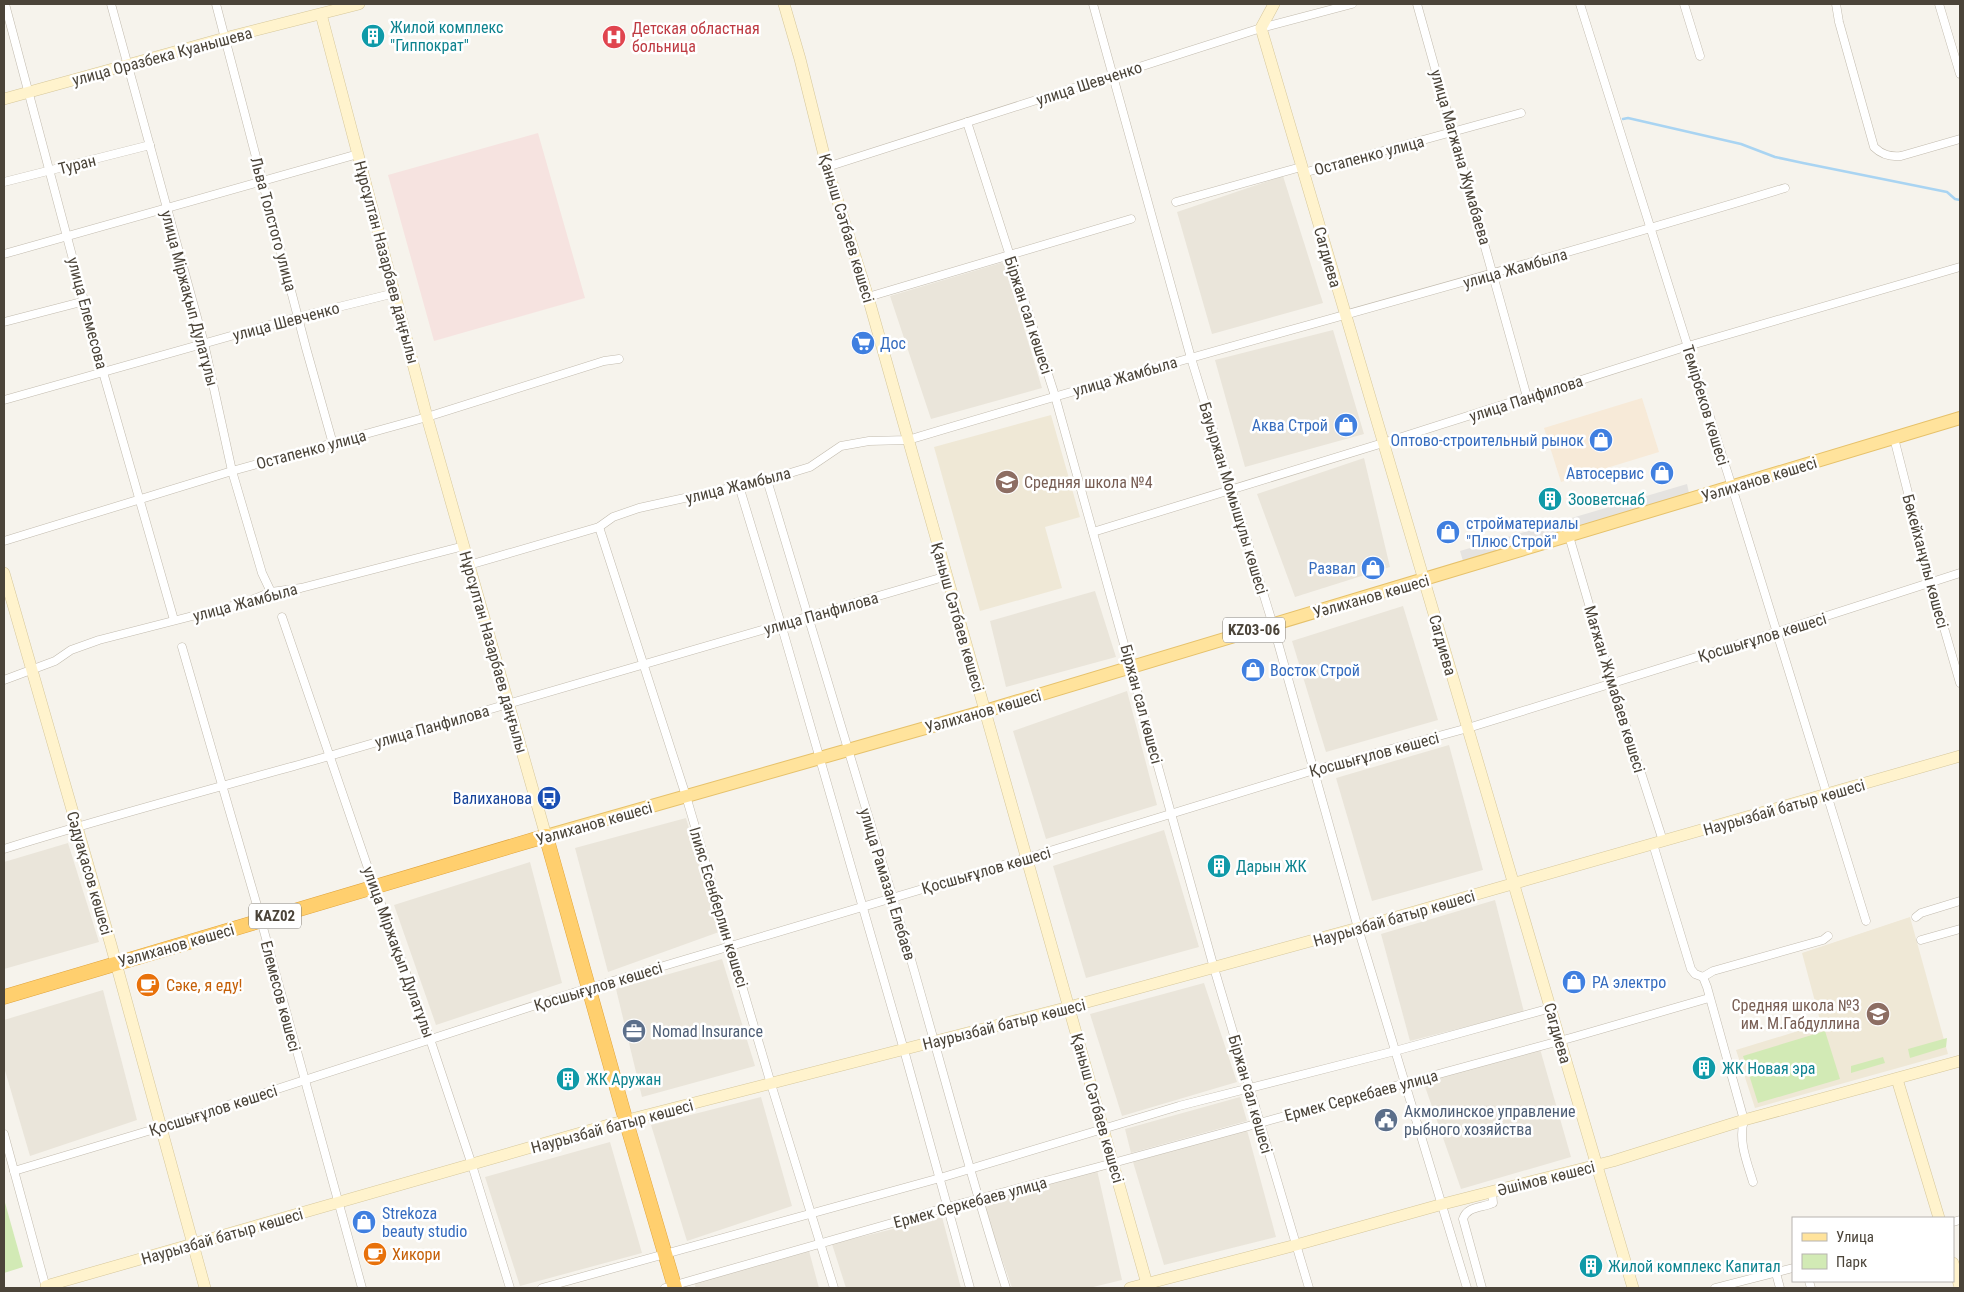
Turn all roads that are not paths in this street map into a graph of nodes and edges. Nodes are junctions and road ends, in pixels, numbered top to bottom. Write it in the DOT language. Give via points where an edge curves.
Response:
graph roads {
  1 [pos="4,4"];
  2 [pos="111,4"];
  3 [pos="216,4"];
  4 [pos="359,4"];
  5 [pos="784,4"];
  6 [pos="1093,4"];
  7 [pos="1274,4"];
  8 [pos="1352,4"];
  9 [pos="1417,4"];
  10 [pos="1580,4"];
  11 [pos="1684,4"];
  12 [pos="1836,4"];
  13 [pos="1939,4"];
  14 [pos="320,9"];
  15 [pos="7,22"];
  16 [pos="1260,28"];
  17 [pos="226,38"];
  18 [pos="1700,56"];
  19 [pos="128,65"];
  20 [pos="1960,74"];
  21 [pos="1113,75"];
  22 [pos="29,92"];
  23 [pos="4,99"];
  24 [pos="1521,113"];
  25 [pos="967,122"];
  26 [pos="1454,132"];
  27 [pos="1960,139"];
  28 [pos="150,145"];
  29 [pos="358,154"];
  30 [pos="827,167"];
  31 [pos="1302,170"];
  32 [pos="50,171"];
  33 [pos="263,181"];
  34 [pos="4,182"];
  35 [pos="1785,188"];
  36 [pos="1176,202"];
  37 [pos="167,207"];
  38 [pos="1131,219"];
  39 [pos="1651,229"];
  40 [pos="67,236"];
  41 [pos="4,254"];
  42 [pos="1010,254"];
  43 [pos="1960,267"];
  44 [pos="1494,274"];
  45 [pos="395,293"];
  46 [pos="868,297"];
  47 [pos="85,301"];
  48 [pos="1346,316"];
  49 [pos="298,317"];
  50 [pos="4,322"];
  51 [pos="204,343"];
  52 [pos="1688,346"];
  53 [pos="1191,358"];
  54 [pos="619,359"];
  55 [pos="103,372"];
  56 [pos="1055,396"];
  57 [pos="1527,397"];
  58 [pos="4,400"];
  59 [pos="428,417"];
  60 [pos="1960,418"];
  61 [pos="1894,438"];
  62 [pos="908,440"];
  63 [pos="1383,443"];
  64 [pos="333,444"];
  65 [pos="232,470"];
  66 [pos="767,480"];
  67 [pos="739,486"];
  68 [pos="1732,487"];
  69 [pos="1232,490"];
  70 [pos="140,500"];
  71 [pos="599,527"];
  72 [pos="1093,532"];
  73 [pos="1569,536"];
  74 [pos="4,541"];
  75 [pos="464,546"];
  76 [pos="469,565"];
  77 [pos="4,573"];
  78 [pos="1960,573"];
  79 [pos="946,576"];
  80 [pos="1424,580"];
  81 [pos="1931,583"];
  82 [pos="271,592"];
  83 [pos="282,617"];
  84 [pos="807,617"];
  85 [pos="174,620"];
  86 [pos="781,624"];
  87 [pos="1273,624"];
  88 [pos="1777,632"];
  89 [pos="182,647"];
  90 [pos="643,665"];
  91 [pos="1131,667"];
  92 [pos="31,670"];
  93 [pos="4,680"];
  94 [pos="1612,683"];
  95 [pos="1960,683"];
  96 [pos="509,704"];
  97 [pos="985,711"];
  98 [pos="1468,728"];
  99 [pos="847,750"];
  100 [pos="330,755"];
  101 [pos="1960,756"];
  102 [pos="819,758"];
  103 [pos="1314,770"];
  104 [pos="221,787"];
  105 [pos="1826,795"];
  106 [pos="686,796"];
  107 [pos="1172,814"];
  108 [pos="76,826"];
  109 [pos="546,836"];
  110 [pos="1658,843"];
  111 [pos="4,849"];
  112 [pos="1027,858"];
  113 [pos="1514,884"];
  114 [pos="375,887"];
  115 [pos="893,898"];
  116 [pos="1960,902"];
  117 [pos="863,906"];
  118 [pos="1916,917"];
  119 [pos="261,920"];
  120 [pos="1866,921"];
  121 [pos="1358,928"];
  122 [pos="1960,928"];
  123 [pos="1828,936"];
  124 [pos="1921,940"];
  125 [pos="731,945"];
  126 [pos="115,964"];
  127 [pos="1214,968"];
  128 [pos="1704,976"];
  129 [pos="589,988"];
  130 [pos="4,997"];
  131 [pos="1709,998"];
  132 [pos="1069,1007"];
  133 [pos="1550,1008"];
  134 [pos="430,1039"];
  135 [pos="1560,1040"];
  136 [pos="935,1042"];
  137 [pos="904,1050"];
  138 [pos="1395,1051"];
  139 [pos="1960,1061"];
  140 [pos="1897,1079"];
  141 [pos="304,1080"];
  142 [pos="1405,1082"];
  143 [pos="771,1084"];
  144 [pos="1250,1089"];
  145 [pos="1744,1120"];
  146 [pos="626,1121"];
  147 [pos="1260,1122"];
  148 [pos="159,1127"];
  149 [pos="1104,1130"];
  150 [pos="4,1134"];
  151 [pos="1113,1164"];
  152 [pos="472,1165"];
  153 [pos="1596,1166"];
  154 [pos="970,1168"];
  155 [pos="14,1171"];
  156 [pos="940,1178"];
  157 [pos="1752,1182"];
  158 [pos="1492,1192"];
  159 [pos="978,1199"];
  160 [pos="340,1202"];
  161 [pos="1443,1204"];
  162 [pos="948,1207"];
  163 [pos="811,1214"];
  164 [pos="1939,1217"];
  165 [pos="820,1243"];
  166 [pos="192,1244"];
  167 [pos="1296,1245"];
  168 [pos="665,1254"];
  169 [pos="1954,1266"];
  170 [pos="1792,1268"];
  171 [pos="1776,1272"];
  172 [pos="1148,1286"];
  173 [pos="43,1287"];
  174 [pos="671,1287"];
  175 [pos="1960,1287"];
  176 [pos="205,1288"];
  177 [pos="362,1288"];
  178 [pos="510,1288"];
  179 [pos="542,1288"];
  180 [pos="834,1288"];
  181 [pos="970,1288"];
  182 [pos="1006,1288"];
  183 [pos="1130,1288"];
  184 [pos="1309,1288"];
  185 [pos="1467,1288"];
  186 [pos="1482,1288"];
  187 [pos="1633,1288"];
  188 [pos="1715,1288"];
  189 [pos="1780,1288"];
  1 -- 15 [label="street, улица Елемесова"];
  2 -- 19 [label="street, улица Міржақып Дулатұлы"];
  3 -- 17 [label="street, Льва Толстого улица"];
  4 -- 14 [label="street, улица Оразбека Куанышева"];
  5 -- 30 [label="street, Қаныш Сәтбаев көшесі"];
  6 -- 21 [label="street, Бауыржан Момышұлы көшесі"];
  7 -- 16 [label="street"];
  8 -- 16 [label="street, улица Шевченко"];
  9 -- 26 [label="street, улица Магжана Жумабаева"];
  10 -- 39 [label="street, Темірбеков көшесі"];
  11 -- 18 [label="street"];
  12 -- 27 [label="street" via="1874,147 1893,157"];
  13 -- 20 [label="street"];
  14 -- 17 [label="street, улица Оразбека Куанышева"];
  14 -- 29 [label="street, Нұрсұлтан Назарбаев даңғылы"];
  15 -- 22 [label="street, улица Елемесова"];
  16 -- 21 [label="street, улица Шевченко"];
  16 -- 31 [label="street, Сагдиева"];
  17 -- 19 [label="street, улица Оразбека Куанышева"];
  17 -- 33 [label="street, Льва Толстого улица"];
  19 -- 22 [label="street, улица Оразбека Куанышева"];
  19 -- 28 [label="street, улица Міржақып Дулатұлы"];
  21 -- 25 [label="street, улица Шевченко"];
  21 -- 53 [label="street, Бауыржан Момышұлы көшесі"];
  22 -- 23 [label="street, улица Оразбека Куанышева"];
  22 -- 32 [label="street, улица Елемесова"];
  24 -- 26 [label="street, Остапенко улица"];
  25 -- 30 [label="street, улица Шевченко"];
  25 -- 42 [label="street, Біржан сал көшесі"];
  26 -- 31 [label="street, Остапенко улица"];
  26 -- 44 [label="street, улица Магжана Жумабаева"];
  28 -- 32 [label="street, Туран"];
  28 -- 37 [label="street, улица Міржақып Дулатұлы"];
  29 -- 33 [label="street"];
  29 -- 45 [label="street, Нұрсұлтан Назарбаев даңғылы"];
  30 -- 46 [label="street, Қаныш Сәтбаев көшесі"];
  31 -- 36 [label="street, Остапенко улица"];
  31 -- 48 [label="street, Сагдиева"];
  32 -- 34 [label="street, Туран"];
  32 -- 40 [label="street, улица Елемесова"];
  33 -- 37 [label="street"];
  33 -- 49 [label="street, Льва Толстого улица"];
  35 -- 39 [label="street, улица Жамбыла"];
  37 -- 40 [label="street"];
  37 -- 51 [label="street, улица Міржақып Дулатұлы"];
  38 -- 42 [label="street"];
  39 -- 44 [label="street, улица Жамбыла"];
  39 -- 52 [label="street, Темірбеков көшесі"];
  40 -- 41 [label="street"];
  40 -- 47 [label="street, улица Елемесова"];
  42 -- 46 [label="street"];
  42 -- 56 [label="street, Біржан сал көшесі"];
  43 -- 52 [label="street, улица Панфилова"];
  44 -- 48 [label="street, улица Жамбыла"];
  44 -- 57 [label="street, улица Магжана Жумабаева"];
  45 -- 49 [label="street, улица Шевченко"];
  45 -- 59 [label="street, Нұрсұлтан Назарбаев даңғылы"];
  46 -- 62 [label="street, Қаныш Сәтбаев көшесі"];
  47 -- 50 [label="street"];
  47 -- 55 [label="street, улица Елемесова"];
  48 -- 53 [label="street, улица Жамбыла"];
  48 -- 63 [label="street, Сагдиева"];
  49 -- 51 [label="street, улица Шевченко"];
  49 -- 64 [label="street, Льва Толстого улица"];
  51 -- 55 [label="street, улица Шевченко"];
  51 -- 65 [label="street, улица Міржақып Дулатұлы"];
  52 -- 57 [label="street, улица Панфилова"];
  52 -- 68 [label="street, Темірбеков көшесі"];
  53 -- 56 [label="street, улица Жамбыла"];
  53 -- 69 [label="street, Бауыржан Момышұлы көшесі"];
  54 -- 59 [label="street, Остапенко улица"];
  55 -- 58 [label="street, улица Шевченко"];
  55 -- 70 [label="street, улица Елемесова"];
  56 -- 62 [label="street, улица Жамбыла"];
  56 -- 72 [label="street, Біржан сал көшесі"];
  57 -- 63 [label="street, улица Панфилова"];
  59 -- 64 [label="street, Остапенко улица"];
  59 -- 75 [label="street, Нұрсұлтан Назарбаев даңғылы"];
  60 -- 61 [label="main road, Уәлиханов көшесі / KZ03-06"];
  61 -- 68 [label="main road, Уәлиханов көшесі / KZ03-06"];
  61 -- 81 [label="street, Бөкейханұлы көшесі"];
  62 -- 66 [label="street, улица Жамбыла" via="841,446 810,467"];
  62 -- 79 [label="street, Қаныш Сәтбаев көшесі"];
  63 -- 69 [label="street, улица Панфилова"];
  63 -- 80 [label="street, Сагдиева"];
  64 -- 65 [label="street, Остапенко улица"];
  65 -- 70 [label="street, Остапенко улица"];
  65 -- 82 [label="street, улица Міржақып Дулатұлы" via="262,573"];
  66 -- 67 [label="street, улица Жамбыла"];
  66 -- 84 [label="street, улица Рамазан Елебаев"];
  67 -- 71 [label="street, улица Жамбыла" via="639,508 613,517"];
  67 -- 86 [label="street, улица Рамазан Елебаев"];
  68 -- 73 [label="main road, Уәлиханов көшесі / KZ03-06"];
  68 -- 88 [label="street, Темірбеков көшесі"];
  69 -- 72 [label="street, улица Панфилова"];
  69 -- 87 [label="street, Бауыржан Момышұлы көшесі"];
  70 -- 74 [label="street, Остапенко улица"];
  70 -- 85 [label="street, улица Елемесова"];
  71 -- 76 [label="street, улица Жамбыла"];
  71 -- 90 [label="street, Ілияс Есенберлин көшесі"];
  72 -- 91 [label="street, Біржан сал көшесі"];
  73 -- 80 [label="main road, Уәлиханов көшесі / KZ03-06"];
  73 -- 94 [label="street, Мағжан Жұмабаев көшесі"];
  75 -- 76 [label="street, Нұрсұлтан Назарбаев даңғылы"];
  75 -- 82 [label="street, улица Жамбыла" via="301,588"];
  76 -- 96 [label="street, Нұрсұлтан Назарбаев даңғылы"];
  77 -- 92 [label="street, Сәдуақасов көшесі"];
  78 -- 81 [label="street, Қосшығұлов көшесі"];
  79 -- 84 [label="street, улица Панфилова"];
  79 -- 97 [label="street, Қаныш Сәтбаев көшесі"];
  80 -- 87 [label="main road, Уәлиханов көшесі / KZ03-06"];
  80 -- 98 [label="street, Сагдиева"];
  81 -- 88 [label="street, Қосшығұлов көшесі"];
  81 -- 95 [label="street, Бөкейханұлы көшесі"];
  82 -- 85 [label="street, улица Жамбыла" via="247,602"];
  83 -- 100 [label="street, улица Міржақып Дулатұлы"];
  84 -- 86 [label="street, улица Панфилова"];
  84 -- 99 [label="street, улица Рамазан Елебаев"];
  85 -- 92 [label="street, улица Жамбыла" via="82,645"];
  86 -- 90 [label="street, улица Панфилова"];
  86 -- 102 [label="street, улица Рамазан Елебаев"];
  87 -- 91 [label="main road, Уәлиханов көшесі / KZ03-06"];
  87 -- 103 [label="street, Бауыржан Момышұлы көшесі"];
  88 -- 94 [label="street, Қосшығұлов көшесі"];
  88 -- 105 [label="street, Темірбеков көшесі"];
  89 -- 104 [label="street, Елемесов көшесі"];
  90 -- 96 [label="street, улица Панфилова"];
  90 -- 106 [label="street, Ілияс Есенберлин көшесі"];
  91 -- 97 [label="main road, Уәлиханов көшесі / KZ03-06"];
  91 -- 107 [label="street, Біржан сал көшесі"];
  92 -- 93 [label="street, улица Жамбыла"];
  92 -- 108 [label="street, Сәдуақасов көшесі"];
  94 -- 98 [label="street, Қосшығұлов көшесі"];
  94 -- 110 [label="street, Мағжан Жұмабаев көшесі"];
  96 -- 100 [label="street, улица Панфилова"];
  96 -- 109 [label="street, Нұрсұлтан Назарбаев даңғылы"];
  97 -- 99 [label="main road, Уәлиханов көшесі / KZ03-06"];
  97 -- 112 [label="street, Қаныш Сәтбаев көшесі"];
  98 -- 103 [label="street, Қосшығұлов көшесі"];
  98 -- 113 [label="street, Сагдиева"];
  99 -- 102 [label="main road, Уәлиханов көшесі / KZ03-06"];
  99 -- 115 [label="street, улица Рамазан Елебаев"];
  100 -- 104 [label="street, улица Панфилова"];
  100 -- 114 [label="street, улица Міржақып Дулатұлы"];
  101 -- 105 [label="street, Наурызбай батыр көшесі"];
  102 -- 106 [label="main road, Уәлиханов көшесі / KZ03-06"];
  102 -- 117 [label="street, улица Рамазан Елебаев"];
  103 -- 107 [label="street, Қосшығұлов көшесі"];
  103 -- 121 [label="street, Бауыржан Момышұлы көшесі"];
  104 -- 108 [label="street, улица Панфилова"];
  104 -- 119 [label="street, Елемесов көшесі"];
  105 -- 110 [label="street, Наурызбай батыр көшесі"];
  105 -- 120 [label="street, Темірбеков көшесі"];
  106 -- 109 [label="main road, Уәлиханов көшесі / KZ03-06"];
  106 -- 125 [label="street, Ілияс Есенберлин көшесі"];
  107 -- 112 [label="street, Қосшығұлов көшесі"];
  107 -- 127 [label="street, Біржан сал көшесі"];
  108 -- 111 [label="street, улица Панфилова"];
  108 -- 126 [label="street, Сәдуақасов көшесі"];
  109 -- 114 [label="highway, Уәлиханов көшесі / KАZ02"];
  109 -- 129 [label="highway, Нұрсұлтан Назарбаев даңғылы"];
  110 -- 113 [label="street, Наурызбай батыр көшесі"];
  110 -- 128 [label="street, Мағжан Жұмабаев көшесі" via="1691,969 1695,974"];
  112 -- 115 [label="street, Қосшығұлов көшесі"];
  112 -- 132 [label="street, Қаныш Сәтбаев көшесі"];
  113 -- 121 [label="street, Наурызбай батыр көшесі"];
  113 -- 133 [label="street, Сагдиева"];
  114 -- 119 [label="highway, Уәлиханов көшесі / KАZ02"];
  114 -- 134 [label="street, улица Міржақып Дулатұлы"];
  115 -- 117 [label="street, Қосшығұлов көшесі"];
  115 -- 136 [label="street, улица Рамазан Елебаев"];
  116 -- 118 [label="street"];
  117 -- 125 [label="street, Қосшығұлов көшесі"];
  117 -- 137 [label="street, улица Рамазан Елебаев"];
  119 -- 126 [label="highway, Уәлиханов көшесі / KАZ02"];
  119 -- 141 [label="street, Елемесов көшесі"];
  121 -- 127 [label="street, Наурызбай батыр көшесі"];
  121 -- 138 [label="street, Бауыржан Момышұлы көшесі"];
  122 -- 124 [label="street"];
  123 -- 128 [label="street"];
  125 -- 129 [label="street, Қосшығұлов көшесі"];
  125 -- 143 [label="street, Ілияс Есенберлин көшесі"];
  126 -- 130 [label="highway, Уәлиханов көшесі / KАZ02"];
  126 -- 148 [label="street, Сәдуақасов көшесі"];
  127 -- 132 [label="street, Наурызбай батыр көшесі"];
  127 -- 144 [label="street, Біржан сал көшесі"];
  128 -- 131 [label="street"];
  129 -- 134 [label="street, Қосшығұлов көшесі"];
  129 -- 146 [label="highway, Нұрсұлтан Назарбаев даңғылы"];
  131 -- 135 [label="street, Ермек Серкебаев улица"];
  131 -- 145 [label="street"];
  132 -- 136 [label="street, Наурызбай батыр көшесі"];
  132 -- 149 [label="street, Қаныш Сәтбаев көшесі"];
  133 -- 135 [label="street, Сагдиева"];
  133 -- 138 [label="street, Ермек Серкебаев улица"];
  134 -- 141 [label="street, Қосшығұлов көшесі"];
  134 -- 152 [label="street, улица Міржақып Дулатұлы"];
  135 -- 142 [label="street, Ермек Серкебаев улица"];
  135 -- 153 [label="street, Сагдиева"];
  136 -- 137 [label="street, Наурызбай батыр көшесі"];
  136 -- 154 [label="street, улица Рамазан Елебаев"];
  137 -- 143 [label="street, Наурызбай батыр көшесі"];
  137 -- 156 [label="street, улица Рамазан Елебаев"];
  138 -- 142 [label="street, Бауыржан Момышұлы көшесі"];
  138 -- 144 [label="street, Ермек Серкебаев улица"];
  139 -- 140 [label="street, Әшімов көшесі"];
  140 -- 145 [label="street, Әшімов көшесі"];
  140 -- 164 [label="street"];
  141 -- 148 [label="street, Қосшығұлов көшесі"];
  141 -- 160 [label="street, Елемесов көшесі"];
  142 -- 147 [label="street, Ермек Серкебаев улица"];
  142 -- 161 [label="street, Бауыржан Момышұлы көшесі"];
  143 -- 146 [label="street, Наурызбай батыр көшесі"];
  143 -- 163 [label="street, Ілияс Есенберлин көшесі"];
  144 -- 147 [label="street, Біржан сал көшесі"];
  144 -- 149 [label="street, Ермек Серкебаев улица" via="1179,1106"];
  145 -- 153 [label="street, Әшімов көшесі"];
  145 -- 157 [label="street" via="1741,1141"];
  146 -- 152 [label="street, Наурызбай батыр көшесі"];
  146 -- 168 [label="highway, Нұрсұлтан Назарбаев даңғылы"];
  147 -- 151 [label="street, Ермек Серкебаев улица"];
  147 -- 167 [label="street, Біржан сал көшесі"];
  148 -- 155 [label="street, Қосшығұлов көшесі"];
  148 -- 166 [label="street, Сәдуақасов көшесі"];
  149 -- 151 [label="street, Қаныш Сәтбаев көшесі"];
  149 -- 154 [label="street, Ермек Серкебаев улица"];
  150 -- 155 [label="street"];
  151 -- 159 [label="street, Ермек Серкебаев улица"];
  151 -- 172 [label="street, Қаныш Сәтбаев көшесі"];
  152 -- 160 [label="street, Наурызбай батыр көшесі"];
  152 -- 178 [label="street, улица Міржақып Дулатұлы"];
  153 -- 158 [label="street, Әшімов көшесі"];
  153 -- 187 [label="street, Сагдиева"];
  154 -- 156 [label="street, Ермек Серкебаев улица"];
  154 -- 159 [label="street, улица Рамазан Елебаев"];
  155 -- 173 [label="street"];
  156 -- 162 [label="street, улица Рамазан Елебаев"];
  156 -- 163 [label="street, Ермек Серкебаев улица"];
  158 -- 161 [label="street, Әшімов көшесі"];
  158 -- 186 [label="street" via="1493,1203 1470,1210 1463,1219"];
  159 -- 162 [label="street, Ермек Серкебаев улица"];
  159 -- 182 [label="street, улица Рамазан Елебаев"];
  160 -- 166 [label="street, Наурызбай батыр көшесі"];
  160 -- 177 [label="street, Елемесов көшесі"];
  161 -- 167 [label="street, Әшімов көшесі"];
  161 -- 185 [label="street, Бауыржан Момышұлы көшесі"];
  162 -- 165 [label="street, Ермек Серкебаев улица"];
  162 -- 181 [label="street, улица Рамазан Елебаев"];
  163 -- 165 [label="street, Ілияс Есенберлин көшесі"];
  163 -- 168 [label="street, Ермек Серкебаев улица"];
  165 -- 174 [label="street, Ермек Серкебаев улица"];
  165 -- 180 [label="street, Ілияс Есенберлин көшесі"];
  166 -- 173 [label="street, Наурызбай батыр көшесі"];
  166 -- 176 [label="street, Сәдуақасов көшесі"];
  167 -- 172 [label="street, Әшімов көшесі"];
  167 -- 184 [label="street, Біржан сал көшесі"];
  168 -- 174 [label="highway, Нұрсұлтан Назарбаев даңғылы"];
  168 -- 179 [label="street, Ермек Серкебаев улица"];
  169 -- 175 [label="street"];
  170 -- 171 [label="street"];
  171 -- 188 [label="street"];
  171 -- 189 [label="street"];
  172 -- 183 [label="street, Әшімов көшесі"];
}
